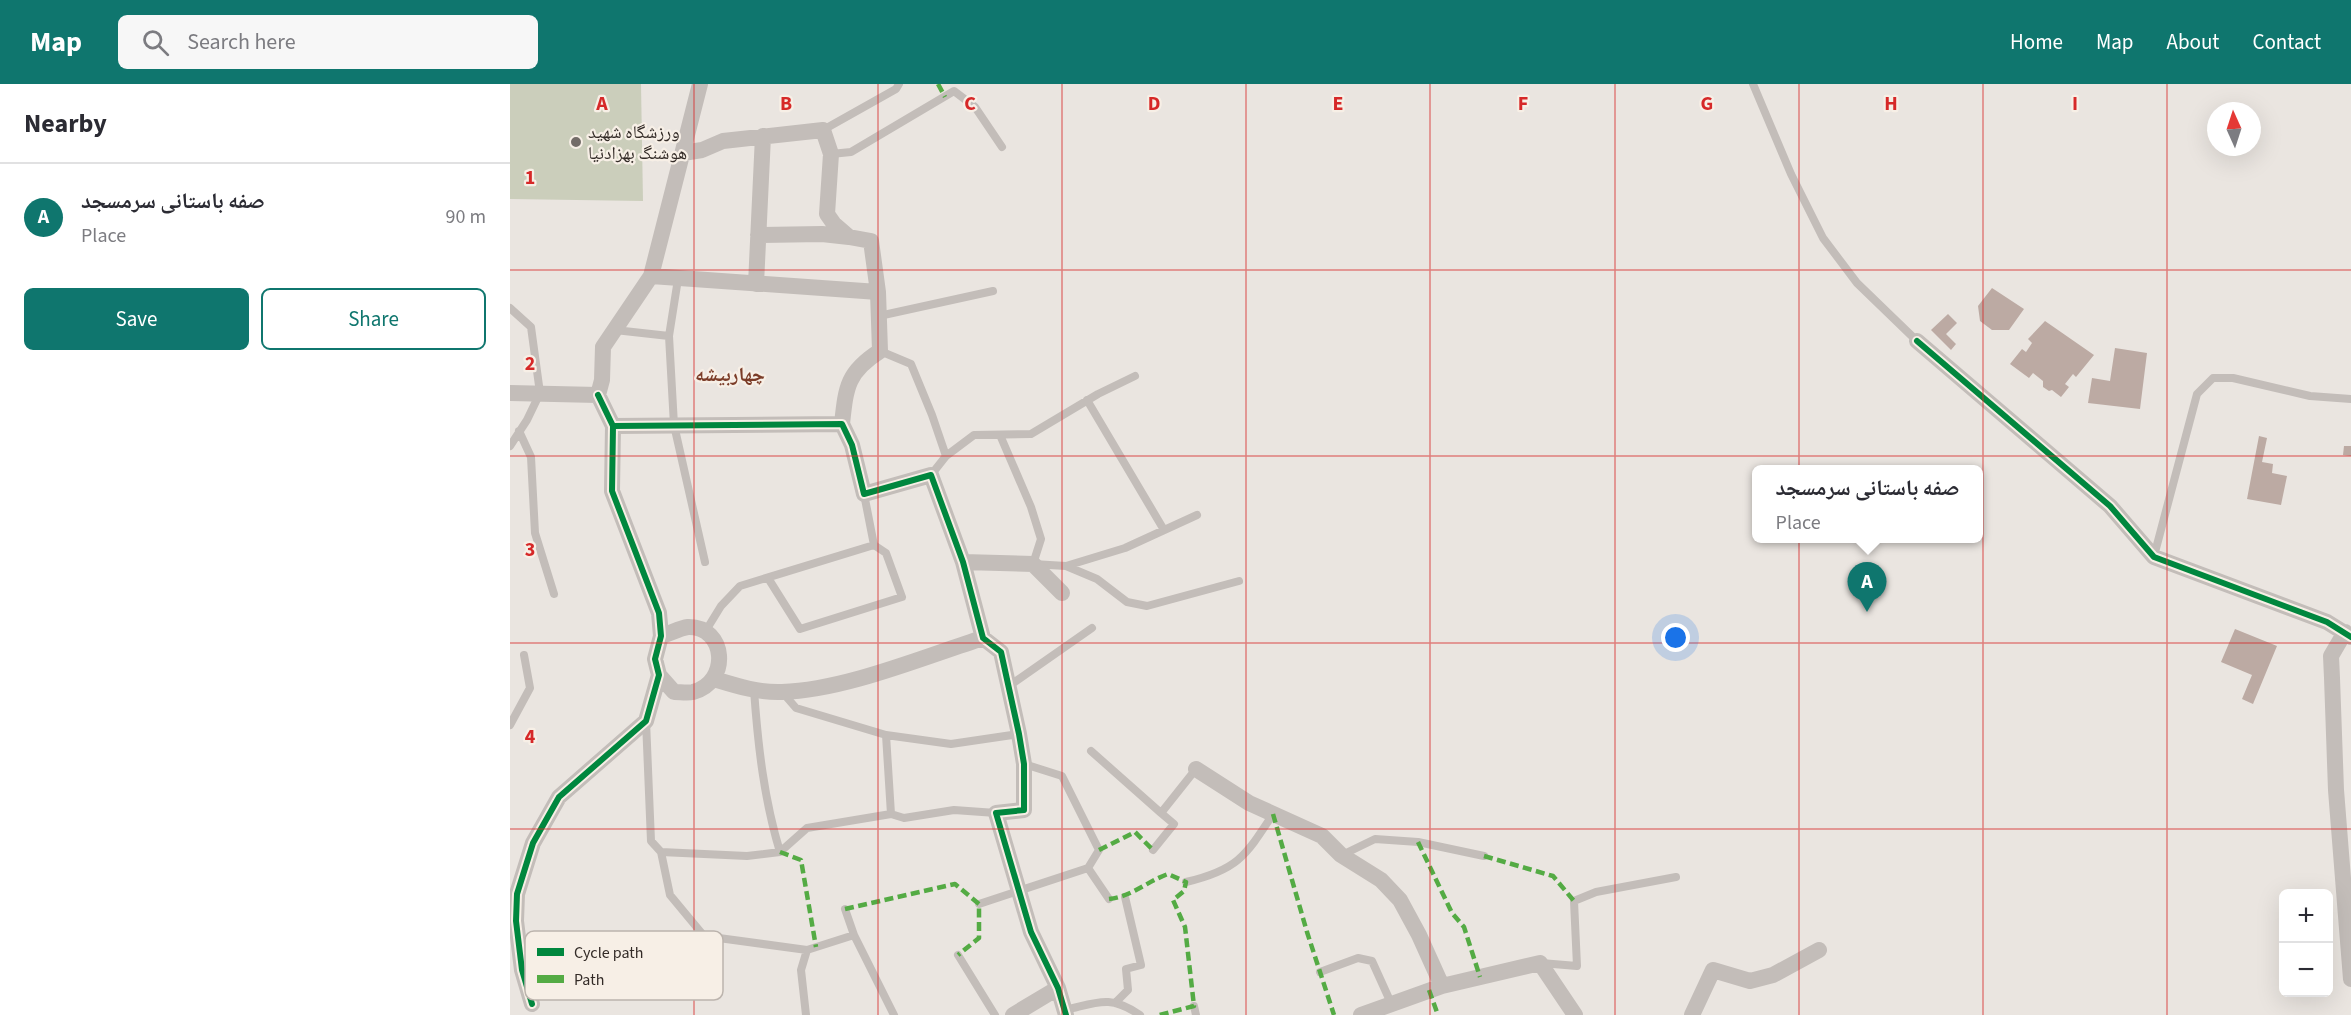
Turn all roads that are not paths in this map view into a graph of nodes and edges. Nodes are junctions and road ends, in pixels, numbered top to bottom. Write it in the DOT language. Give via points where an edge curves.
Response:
graph roads {
  1 [pos="700,84"];
  2 [pos="899,84"];
  3 [pos="1753,84"];
  4 [pos="823,130"];
  5 [pos="763,136"];
  6 [pos="1002,147"];
  7 [pos="683,153"];
  8 [pos="831,154"];
  9 [pos="758,235"];
  10 [pos="849,237"];
  11 [pos="651,276"];
  12 [pos="678,279"];
  13 [pos="756,284"];
  14 [pos="993,291"];
  15 [pos="879,292"];
  16 [pos="510,308"];
  17 [pos="879,316"];
  18 [pos="615,330"];
  19 [pos="669,336"];
  20 [pos="1917,341"];
  21 [pos="880,351"];
  22 [pos="1135,376"];
  23 [pos="510,393"];
  24 [pos="540,393"];
  25 [pos="598,395"];
  26 [pos="2351,399"];
  27 [pos="1087,400"];
  28 [pos="842,424"];
  29 [pos="674,425"];
  30 [pos="613,426"];
  31 [pos="519,431"];
  32 [pos="1000,435"];
  33 [pos="510,446"];
  34 [pos="946,456"];
  35 [pos="932,475"];
  36 [pos="864,494"];
  37 [pos="1197,515"];
  38 [pos="1164,530"];
  39 [pos="874,545"];
  40 [pos="2154,556"];
  41 [pos="705,562"];
  42 [pos="963,562"];
  43 [pos="1033,564"];
  44 [pos="1066,566"];
  45 [pos="768,578"];
  46 [pos="1239,581"];
  47 [pos="1062,593"];
  48 [pos="554,594"];
  49 [pos="1092,628"];
  50 [pos="705,632"];
  51 [pos="2348,634"];
  52 [pos="661,636"];
  53 [pos="984,638"];
  54 [pos="524,655"];
  55 [pos="659,675"];
  56 [pos="714,679"];
  57 [pos="1009,686"];
  58 [pos="754,690"];
  59 [pos="782,692"];
  60 [pos="646,721"];
  61 [pos="510,724"];
  62 [pos="1019,734"];
  63 [pos="886,735"];
  64 [pos="1091,751"];
  65 [pos="1024,764"];
  66 [pos="1196,770"];
  67 [pos="996,813"];
  68 [pos="1161,813"];
  69 [pos="891,814"];
  70 [pos="1273,814"];
  71 [pos="1153,850"];
  72 [pos="661,852"];
  73 [pos="780,852"];
  74 [pos="1341,855"];
  75 [pos="1484,856"];
  76 [pos="1088,868"];
  77 [pos="1676,877"];
  78 [pos="1186,882"];
  79 [pos="1019,892"];
  80 [pos="1125,897"];
  81 [pos="1109,899"];
  82 [pos="979,904"];
  83 [pos="845,909"];
  84 [pos="513,921"];
  85 [pos="700,931"];
  86 [pos="854,935"];
  87 [pos="723,939"];
  88 [pos="807,950"];
  89 [pos="1819,950"];
  90 [pos="958,955"];
  91 [pos="1540,963"];
  92 [pos="1320,972"];
  93 [pos="2351,979"];
  94 [pos="525,981"];
  95 [pos="1442,986"];
  96 [pos="1058,988"];
  97 [pos="1115,1003"];
  98 [pos="1391,1003"];
  99 [pos="1065,1013"];
  100 [pos="806,1015"];
  101 [pos="894,1015"];
  102 [pos="995,1015"];
  103 [pos="1013,1015"];
  104 [pos="1140,1015"];
  105 [pos="1361,1015"];
  106 [pos="1575,1015"];
  107 [pos="1692,1015"];
  1 -- 7 [label="street"];
  2 -- 4 [label="lane"];
  3 -- 20 [label="lane" via="1822,238 1857,283"];
  4 -- 5 [label="street"];
  4 -- 8 [label="street"];
  5 -- 7 [label="street" via="723,141"];
  5 -- 9 [label="street"];
  6 -- 8 [label="lane" via="975,107 954,91 851,152"];
  7 -- 11 [label="street"];
  8 -- 10 [label="street" via="827,214"];
  9 -- 10 [label="street"];
  9 -- 13 [label="street"];
  10 -- 15 [label="street" via="871,241"];
  11 -- 12 [label="street"];
  11 -- 18 [label="street"];
  12 -- 13 [label="street"];
  12 -- 19 [label="lane"];
  13 -- 15 [label="street"];
  14 -- 17 [label="lane"];
  15 -- 17 [label="street"];
  16 -- 24 [label="lane" via="531,327"];
  17 -- 21 [label="street"];
  18 -- 19 [label="lane"];
  18 -- 25 [label="street" via="603,346"];
  19 -- 29 [label="lane"];
  20 -- 40 [label="street" via="2110,506"];
  21 -- 28 [label="street" via="861,363 846,389"];
  21 -- 34 [label="lane" via="911,364"];
  22 -- 27 [label="lane"];
  23 -- 24 [label="street"];
  24 -- 25 [label="street"];
  24 -- 31 [label="lane"];
  25 -- 30 [label="street"];
  26 -- 40 [label="lane" via="2310,396 2233,378 2213,378 2197,394"];
  27 -- 32 [label="lane" via="1031,434"];
  27 -- 38 [label="lane"];
  28 -- 29 [label="street"];
  28 -- 36 [label="street" via="852,445"];
  29 -- 30 [label="street"];
  29 -- 41 [label="lane"];
  30 -- 52 [label="street" via="612,490 659,613"];
  31 -- 33 [label="lane"];
  31 -- 48 [label="lane" via="531,457 536,533"];
  32 -- 34 [label="lane" via="974,435"];
  32 -- 43 [label="lane" via="1041,539"];
  34 -- 35 [label="lane"];
  35 -- 36 [label="street"];
  35 -- 42 [label="street"];
  36 -- 39 [label="lane"];
  37 -- 38 [label="lane"];
  38 -- 44 [label="lane" via="1125,548"];
  39 -- 45 [label="lane"];
  39 -- 45 [label="lane" via="886,553 902,597 800,629"];
  40 -- 51 [label="street" via="2327,622"];
  42 -- 43 [label="street"];
  42 -- 53 [label="street"];
  43 -- 44 [label="lane"];
  43 -- 47 [label="street"];
  44 -- 46 [label="lane" via="1097,579 1127,602 1147,606"];
  45 -- 50 [label="lane" via="740,586 721,606"];
  49 -- 57 [label="lane"];
  50 -- 52 [label="street" via="689,627"];
  50 -- 56 [label="street" via="720,653 720,667"];
  51 -- 93 [label="street" via="2331,656 2331,667"];
  52 -- 55 [label="street" via="655,659"];
  53 -- 57 [label="street" via="1001,652"];
  53 -- 59 [label="street" via="839,684"];
  54 -- 61 [label="lane" via="530,688"];
  55 -- 56 [label="street" via="674,692 694,692"];
  55 -- 60 [label="street"];
  56 -- 58 [label="street"];
  57 -- 62 [label="street"];
  58 -- 59 [label="street"];
  58 -- 73 [label="lane" via="764,784"];
  59 -- 63 [label="lane" via="796,708"];
  60 -- 72 [label="lane" via="651,841"];
  60 -- 84 [label="street" via="558,798 533,843"];
  62 -- 63 [label="lane" via="951,744"];
  62 -- 65 [label="street"];
  63 -- 69 [label="lane"];
  64 -- 68 [label="lane"];
  65 -- 67 [label="street" via="1024,810"];
  65 -- 76 [label="lane" via="1062,776 1099,850"];
  66 -- 68 [label="lane"];
  66 -- 70 [label="street"];
  67 -- 69 [label="lane" via="954,810 904,818"];
  67 -- 79 [label="street"];
  68 -- 71 [label="lane" via="1174,824"];
  69 -- 73 [label="lane" via="807,828"];
  70 -- 74 [label="street" via="1322,836"];
  70 -- 78 [label="lane" via="1238,861 1215,875"];
  72 -- 73 [label="lane" via="747,856"];
  72 -- 85 [label="lane" via="670,895"];
  74 -- 75 [label="lane" via="1375,839 1418,842"];
  74 -- 95 [label="street" via="1381,880 1400,900"];
  76 -- 79 [label="lane"];
  76 -- 81 [label="lane"];
  77 -- 91 [label="lane" via="1596,892 1574,901 1577,966"];
  79 -- 82 [label="lane"];
  79 -- 96 [label="street" via="1031,932"];
  80 -- 97 [label="lane" via="1141,965 1126,969 1128,990"];
  83 -- 86 [label="lane"];
  84 -- 94 [label="street"];
  86 -- 88 [label="lane"];
  86 -- 101 [label="lane"];
  87 -- 88 [label="lane"];
  88 -- 100 [label="lane" via="801,970"];
  89 -- 107 [label="street" via="1773,975 1750,981 1713,970"];
  90 -- 102 [label="lane"];
  91 -- 95 [label="street"];
  91 -- 106 [label="street"];
  92 -- 98 [label="lane" via="1358,958 1372,961"];
  95 -- 98 [label="street"];
  96 -- 99 [label="street"];
  96 -- 103 [label="street"];
  97 -- 99 [label="lane" via="1108,1000"];
  97 -- 104 [label="lane"];
  98 -- 105 [label="street"];
}
